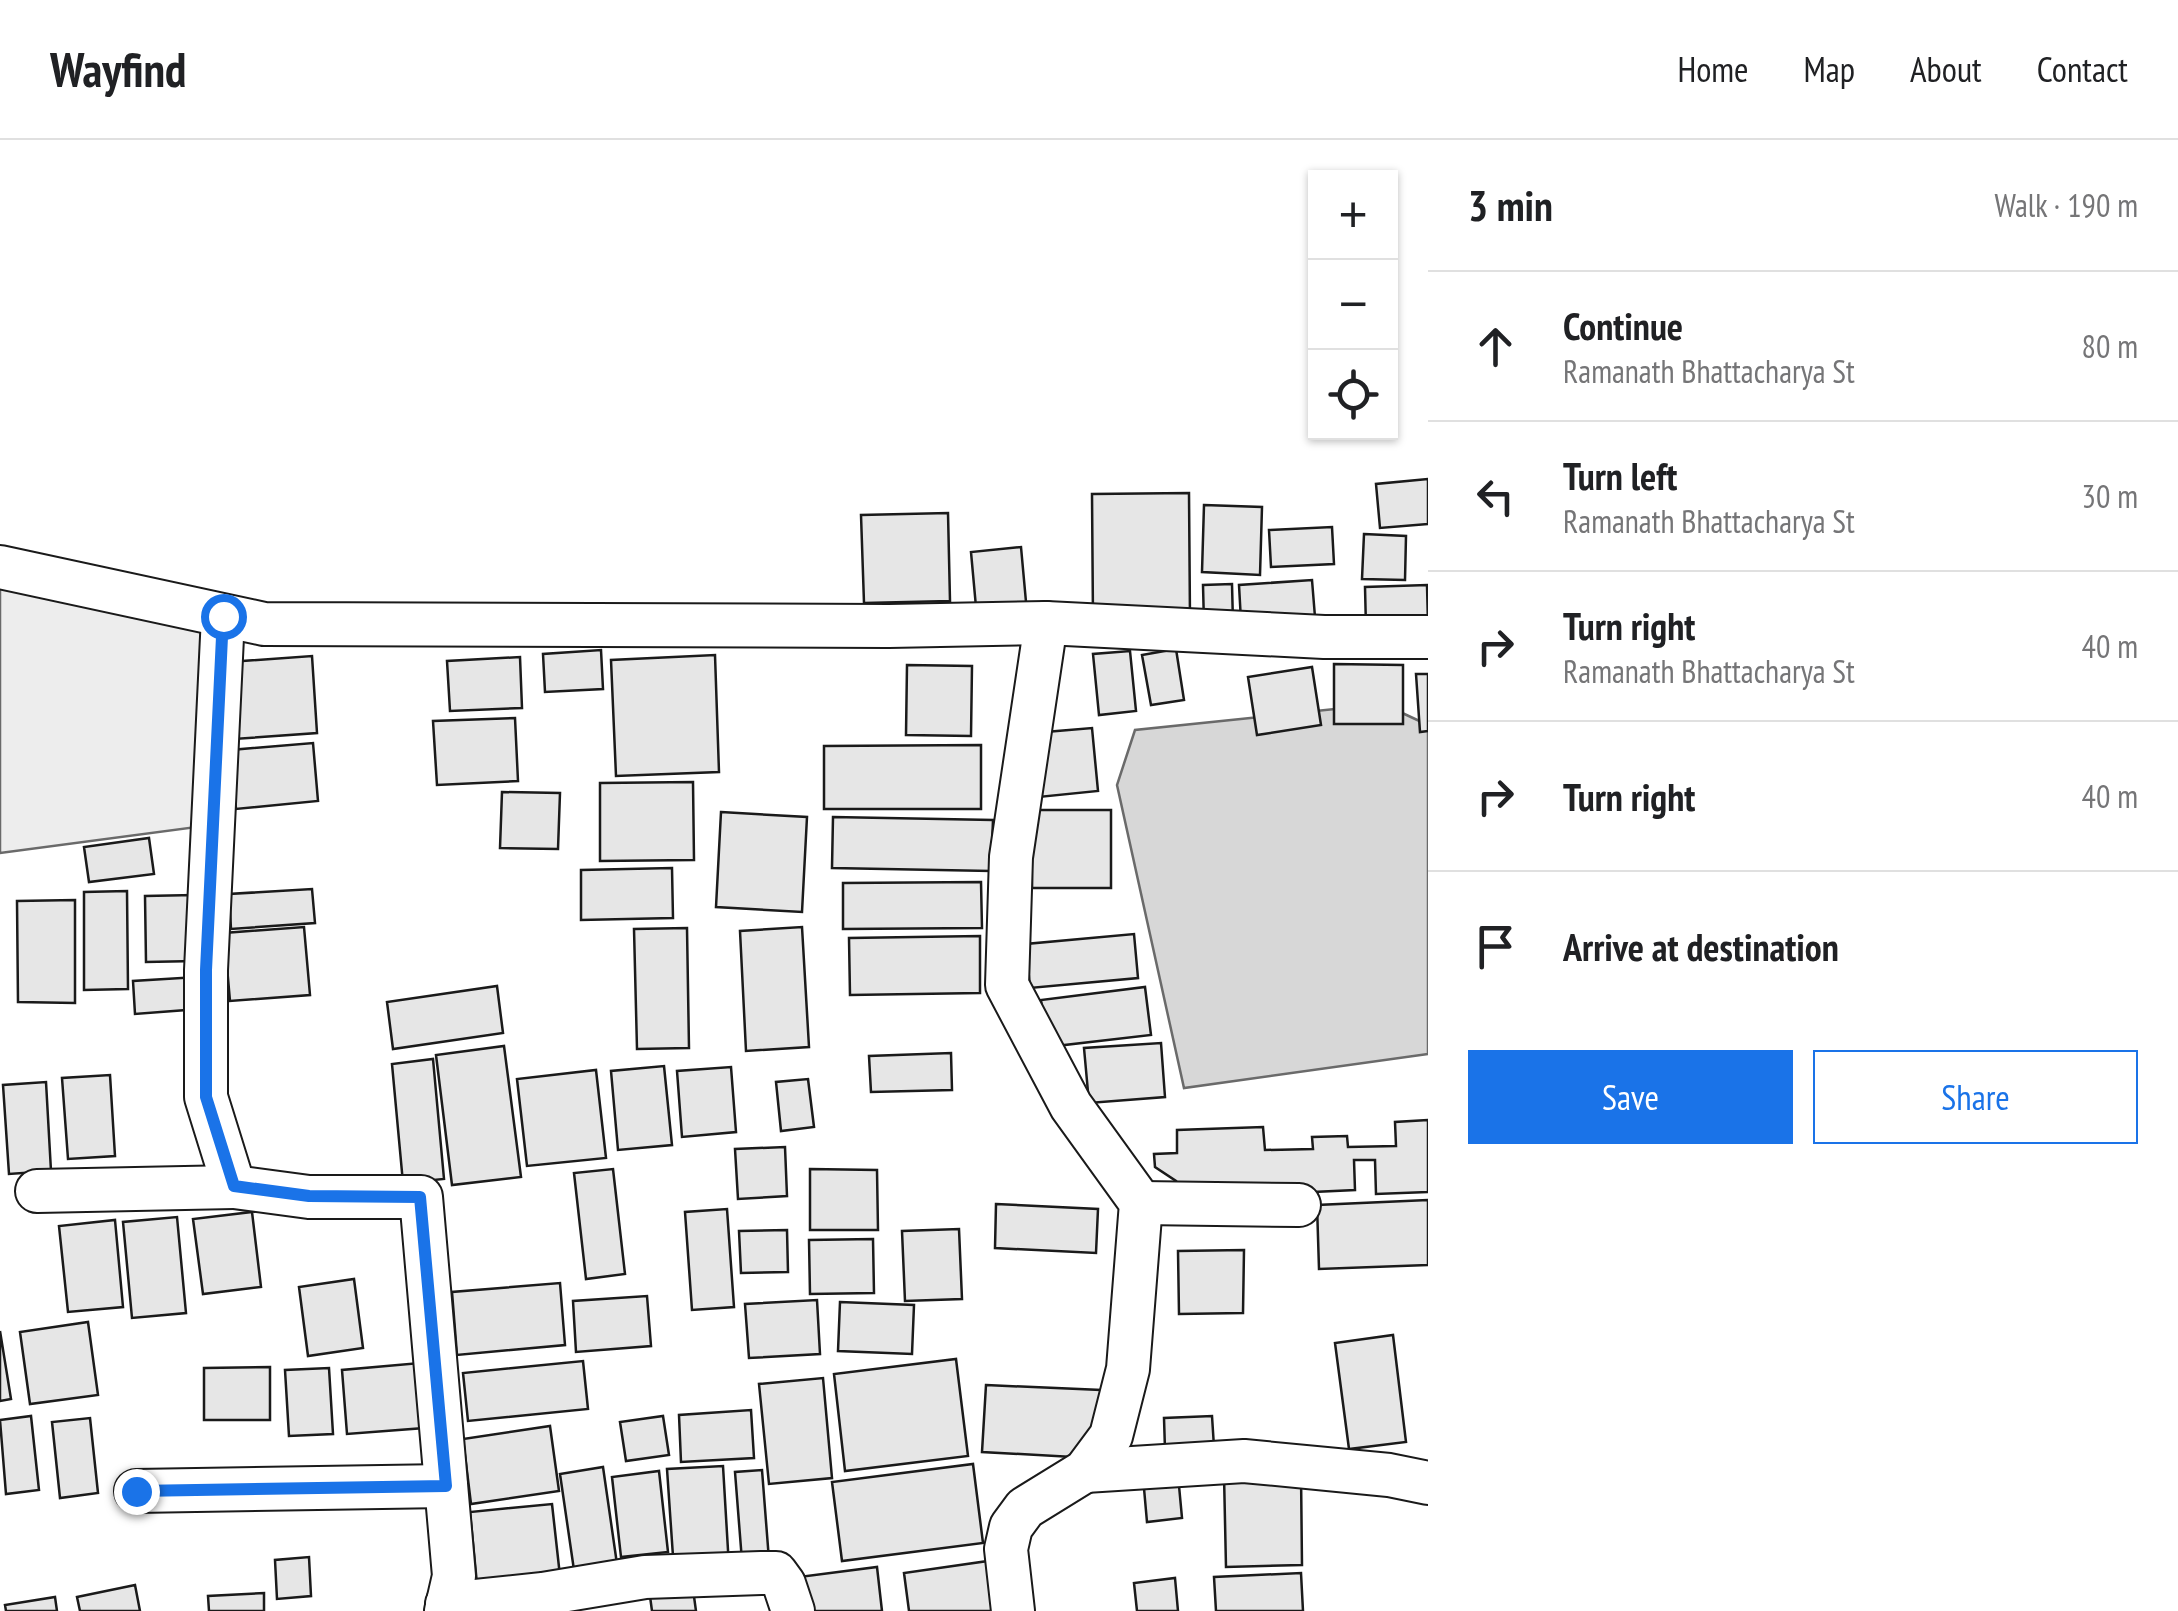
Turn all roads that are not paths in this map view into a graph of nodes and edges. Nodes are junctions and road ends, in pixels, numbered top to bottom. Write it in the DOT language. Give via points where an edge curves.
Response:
graph roads {
  1 [pos="0,567"];
  2 [pos="223,616"];
  3 [pos="1046,622"];
  4 [pos="1428,637"];
  5 [pos="234,1186"];
  6 [pos="37,1191"];
  7 [pos="1141,1204"];
  8 [pos="1299,1205"];
  9 [pos="1085,1471"];
  10 [pos="1428,1483"];
  11 [pos="446,1486"];
  12 [pos="136,1491"];
  13 [pos="446,1607"];
  14 [pos="793,1611"];
  15 [pos="1013,1611"];
  1 -- 2 [label="street"];
  2 -- 3 [label="street" via="264,624"];
  2 -- 5 [label="street" via="206,1097"];
  3 -- 4 [label="street"];
  3 -- 7 [label="street" via="1011,857 1007,985 1072,1106"];
  5 -- 6 [label="street"];
  5 -- 11 [label="street" via="309,1196 420,1197"];
  7 -- 8 [label="street"];
  7 -- 9 [label="street" via="1128,1369 1111,1436"];
  9 -- 10 [label="street" via="1244,1462"];
  9 -- 15 [label="street" via="1025,1508 1011,1527 1006,1549"];
  11 -- 12 [label="street"];
  11 -- 13 [label="street" via="454,1576"];
  13 -- 14 [label="street" via="645,1577 776,1573"];
}
